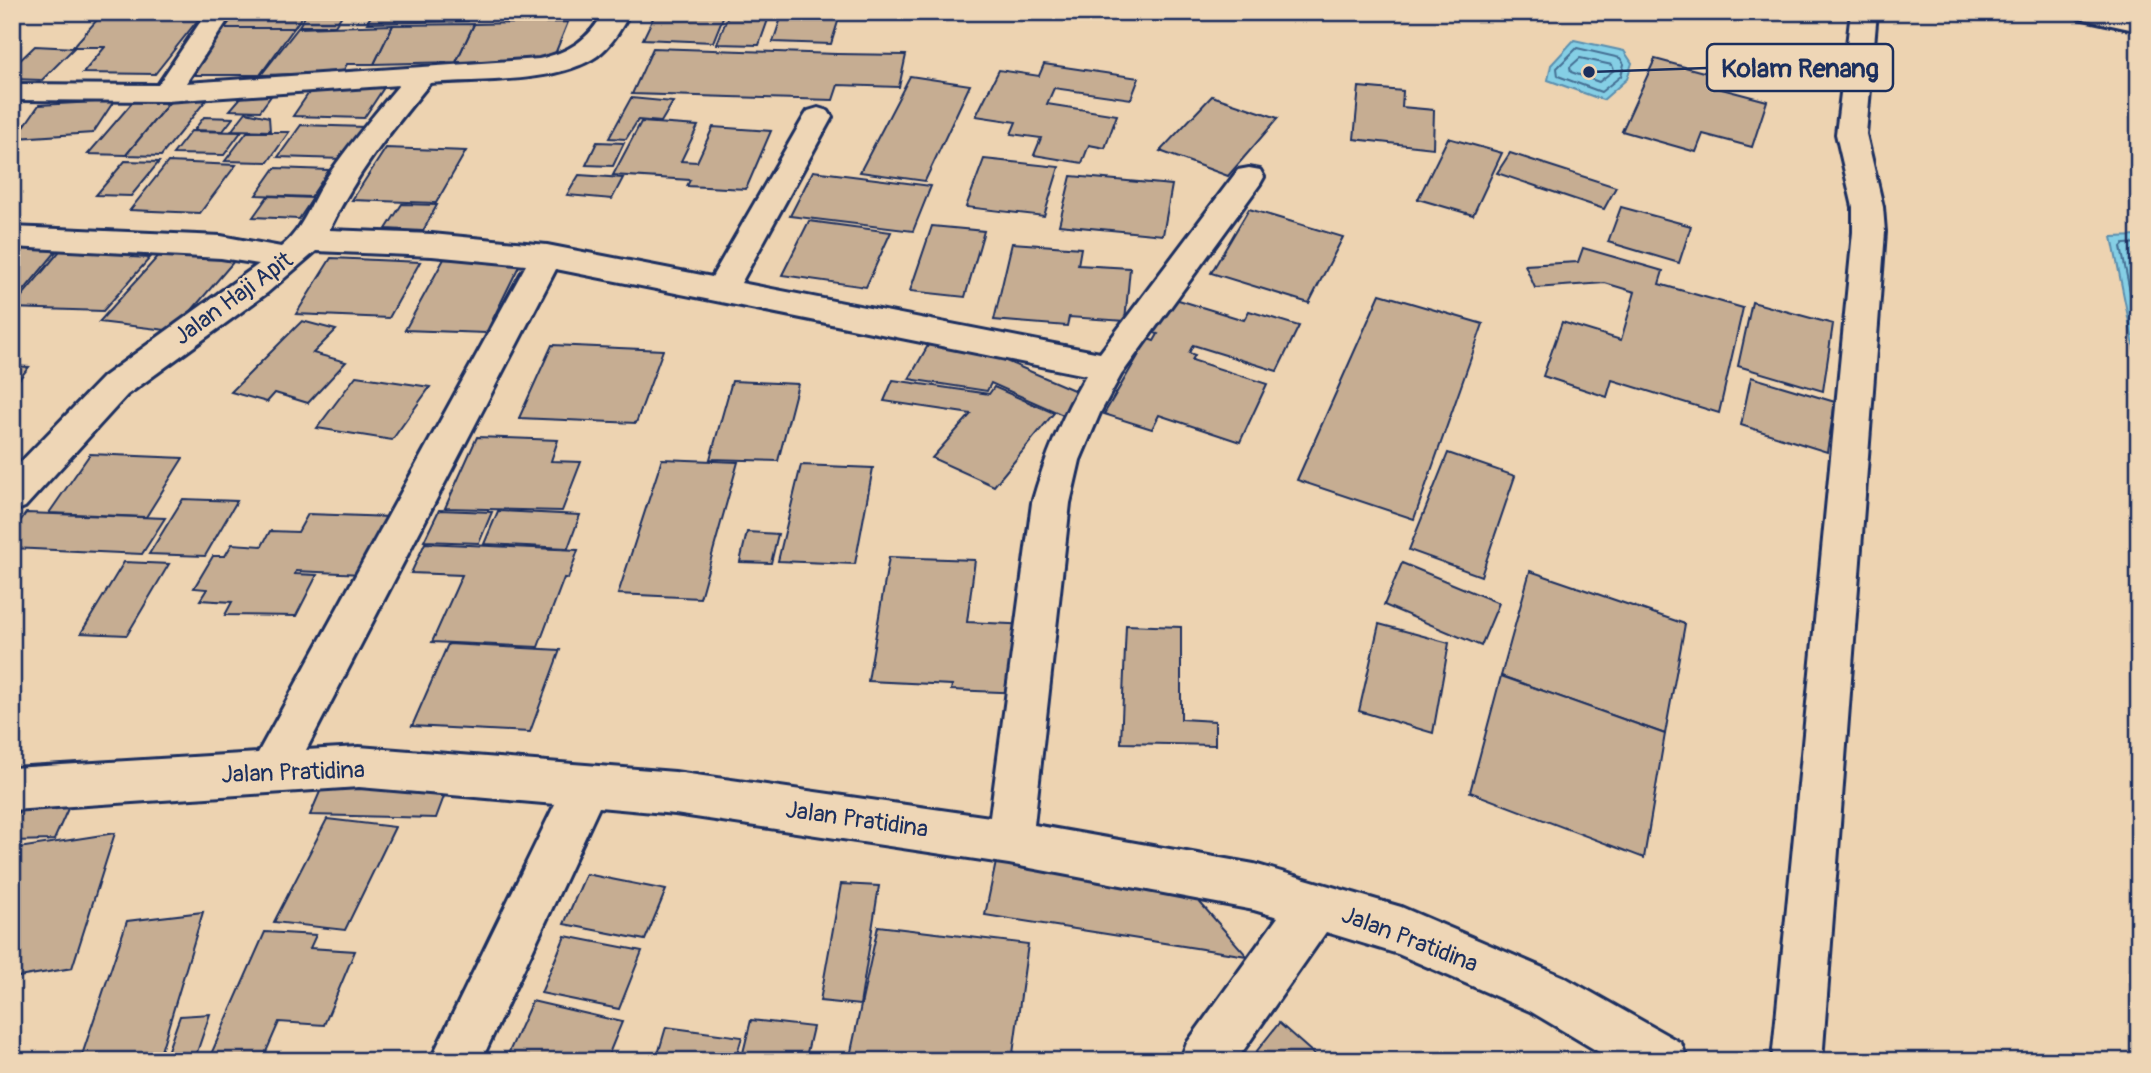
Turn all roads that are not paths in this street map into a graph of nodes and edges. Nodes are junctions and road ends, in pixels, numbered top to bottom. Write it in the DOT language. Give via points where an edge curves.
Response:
graph roads {
  1 [pos="220,12"];
  2 [pos="617,12"];
  3 [pos="1864,12"];
  4 [pos="2088,12"];
  5 [pos="2139,23"];
  6 [pos="423,74"];
  7 [pos="12,92"];
  8 [pos="166,93"];
  9 [pos="818,117"];
  10 [pos="1249,177"];
  11 [pos="12,237"];
  12 [pos="299,249"];
  13 [pos="547,256"];
  14 [pos="720,292"];
  15 [pos="1108,367"];
  16 [pos="12,497"];
  17 [pos="271,772"];
  18 [pos="586,787"];
  19 [pos="12,789"];
  20 [pos="1009,842"];
  21 [pos="1317,905"];
  22 [pos="455,1061"];
  23 [pos="1205,1061"];
  24 [pos="1663,1061"];
  25 [pos="1797,1061"];
  1 -- 8 [label="street"];
  2 -- 6 [label="street" via="595,46 559,63"];
  3 -- 25 [label="street" via="1851,134 1868,207 1869,232"];
  4 -- 5 [label="street"];
  6 -- 8 [label="street"];
  6 -- 12 [label="street, Jalan Haji Apit" via="358,153"];
  7 -- 8 [label="street"];
  9 -- 14 [label="street"];
  10 -- 15 [label="street"];
  11 -- 12 [label="street"];
  12 -- 13 [label="street" via="432,245"];
  12 -- 16 [label="street, Jalan Haji Apit" via="115,386"];
  13 -- 14 [label="street"];
  13 -- 17 [label="street"];
  14 -- 15 [label="street"];
  15 -- 20 [label="street" via="1062,460 1051,503"];
  17 -- 18 [label="street, Jalan Pratidina" via="359,767"];
  17 -- 19 [label="street, Jalan Pratidina"];
  18 -- 20 [label="street, Jalan Pratidina" via="675,793"];
  18 -- 22 [label="street"];
  20 -- 21 [label="street, Jalan Pratidina" via="1254,887"];
  21 -- 23 [label="street"];
  21 -- 24 [label="street, Jalan Pratidina" via="1401,931 1547,993"];
}
